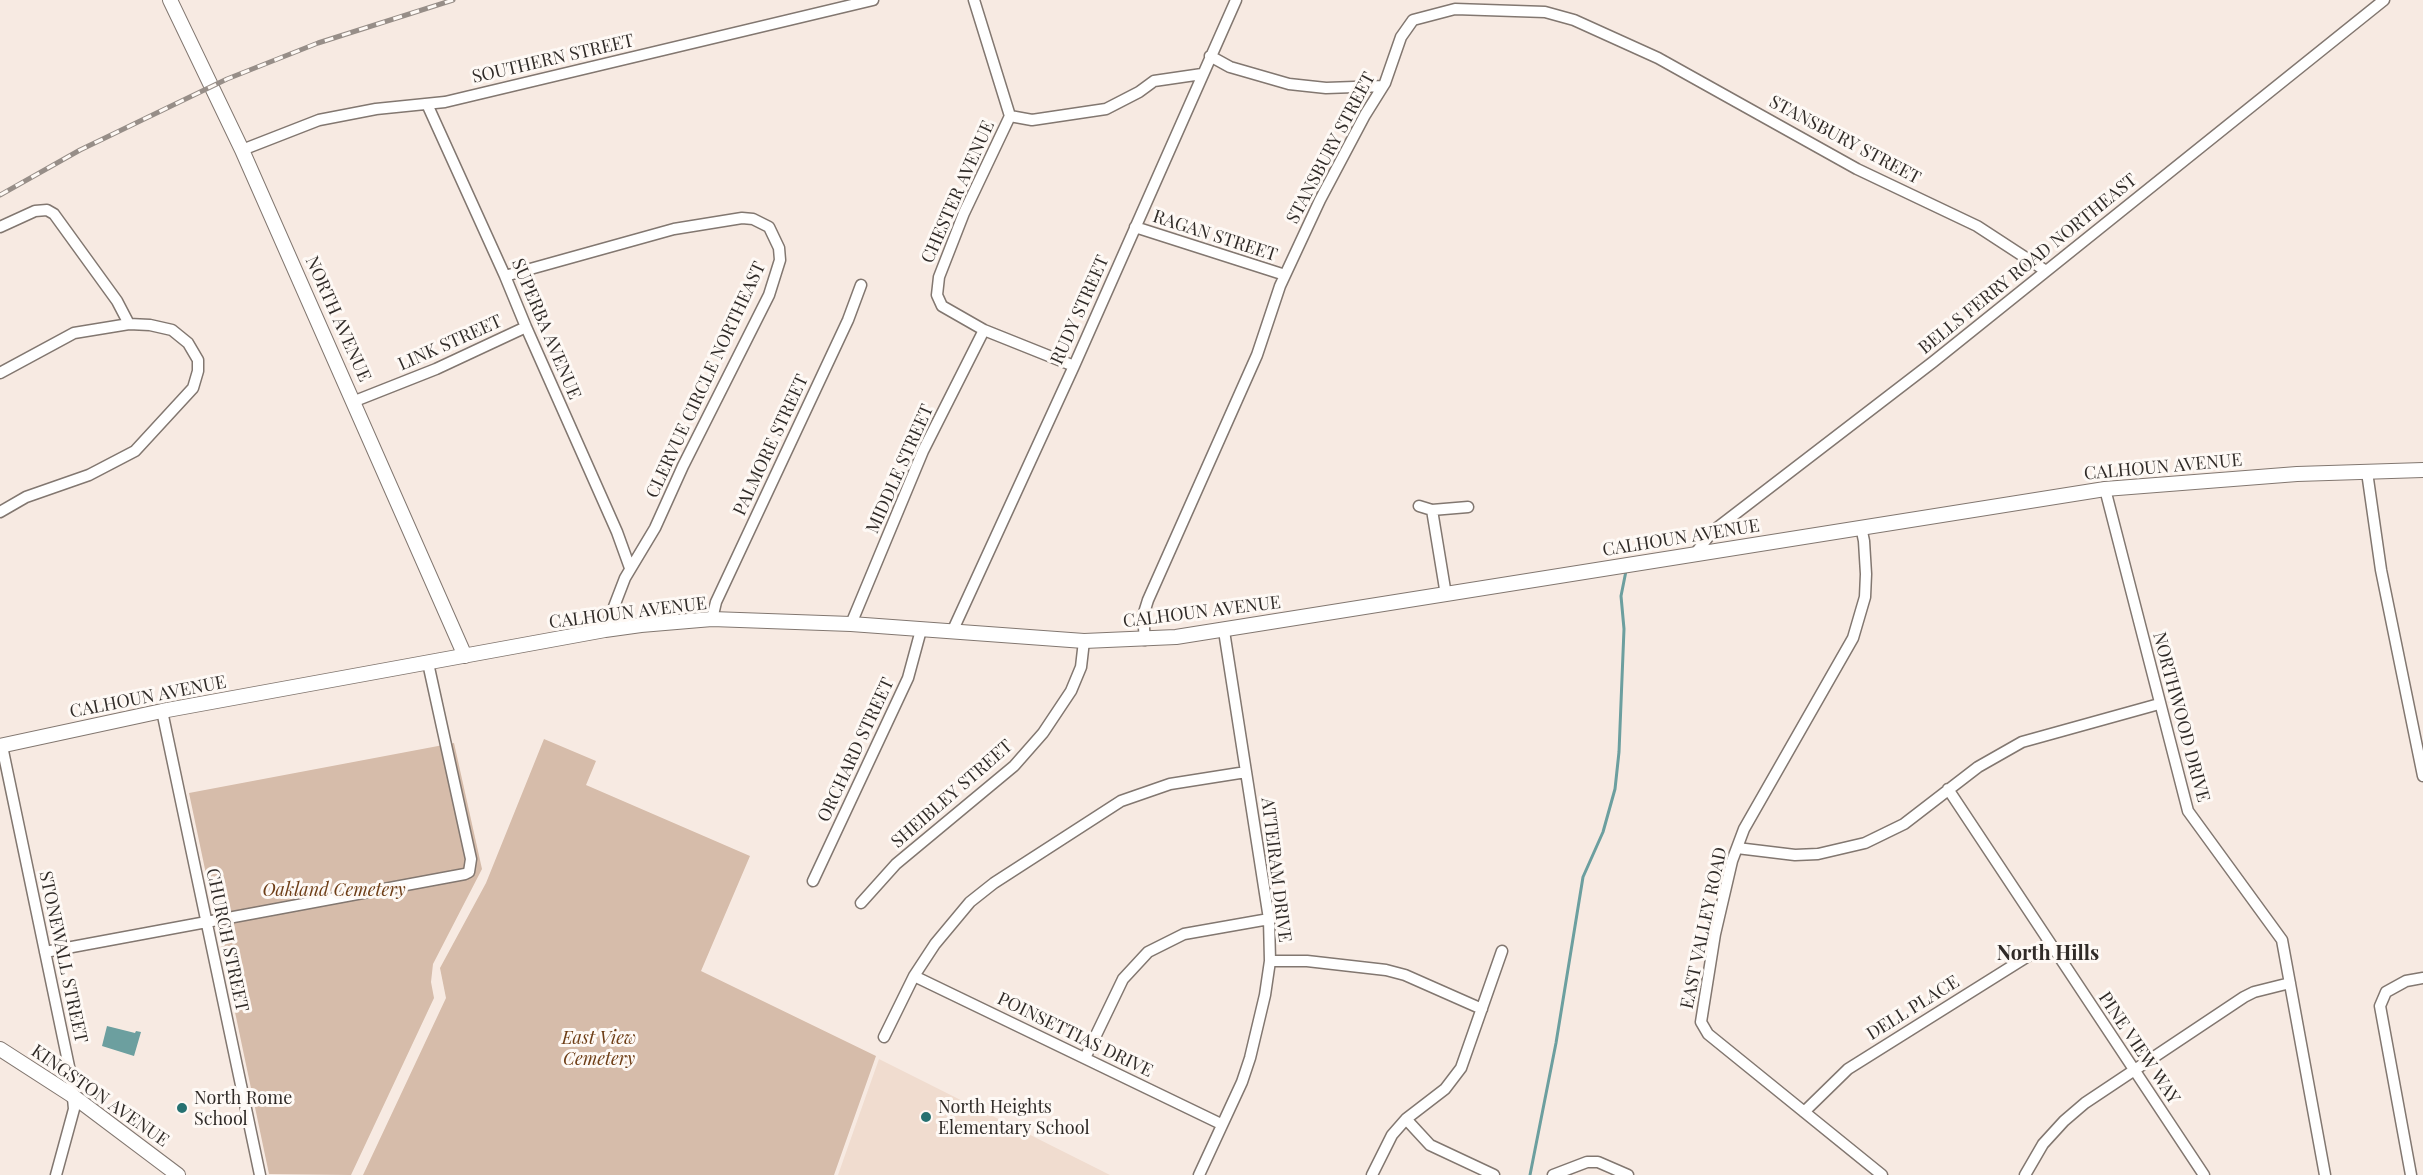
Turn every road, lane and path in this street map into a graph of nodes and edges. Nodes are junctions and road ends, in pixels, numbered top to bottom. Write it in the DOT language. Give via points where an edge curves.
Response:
graph roads {
  1 [pos="170,0"];
  2 [pos="873,0"];
  3 [pos="974,0"];
  4 [pos="1236,0"];
  5 [pos="2384,0"];
  6 [pos="1210,56"];
  7 [pos="1202,74"];
  8 [pos="1383,86"];
  9 [pos="427,104"];
  10 [pos="1010,116"];
  11 [pos="242,150"];
  12 [pos="0,227"];
  13 [pos="1135,227"];
  14 [pos="2046,271"];
  15 [pos="1285,275"];
  16 [pos="505,276"];
  17 [pos="861,285"];
  18 [pos="129,324"];
  19 [pos="526,327"];
  20 [pos="984,330"];
  21 [pos="1074,366"];
  22 [pos="0,373"];
  23 [pos="355,401"];
  24 [pos="2416,470"];
  25 [pos="2367,472"];
  26 [pos="2105,489"];
  27 [pos="1419,506"];
  28 [pos="1468,507"];
  29 [pos="1432,510"];
  30 [pos="0,512"];
  31 [pos="1860,527"];
  32 [pos="1694,555"];
  33 [pos="630,568"];
  34 [pos="1446,595"];
  35 [pos="712,619"];
  36 [pos="851,624"];
  37 [pos="605,630"];
  38 [pos="921,630"];
  39 [pos="1224,631"];
  40 [pos="952,632"];
  41 [pos="1144,640"];
  42 [pos="1084,641"];
  43 [pos="465,656"];
  44 [pos="428,663"];
  45 [pos="2159,704"];
  46 [pos="162,711"];
  47 [pos="1,746"];
  48 [pos="1246,772"];
  49 [pos="2423,776"];
  50 [pos="1948,789"];
  51 [pos="1737,848"];
  52 [pos="813,881"];
  53 [pos="861,903"];
  54 [pos="1269,918"];
  55 [pos="207,922"];
  56 [pos="2049,942"];
  57 [pos="1502,951"];
  58 [pos="45,952"];
  59 [pos="1270,961"];
  60 [pos="914,976"];
  61 [pos="2423,978"];
  62 [pos="2290,983"];
  63 [pos="1482,1009"];
  64 [pos="884,1037"];
  65 [pos="0,1049"];
  66 [pos="1085,1058"];
  67 [pos="2134,1070"];
  68 [pos="73,1096"];
  69 [pos="1804,1112"];
  70 [pos="1406,1119"];
  71 [pos="1221,1124"];
  72 [pos="175,1174"];
  73 [pos="56,1175"];
  74 [pos="260,1175"];
  75 [pos="1199,1175"];
  76 [pos="1372,1175"];
  77 [pos="1494,1175"];
  78 [pos="1553,1175"];
  79 [pos="1628,1175"];
  80 [pos="1882,1175"];
  81 [pos="2025,1175"];
  82 [pos="2204,1175"];
  83 [pos="2325,1175"];
  84 [pos="2411,1175"];
  1 -- 11 [label="street, NORTH AVENUE"];
  2 -- 9 [label="street, SOUTHERN STREET"];
  3 -- 10 [label="street, CHESTER AVENUE"];
  4 -- 6 [label="street, RUDY STREET"];
  5 -- 14 [label="street, BELLS FERRY ROAD NORTHEAST"];
  6 -- 7 [label="street, RUDY STREET"];
  6 -- 8 [label="street" via="1230,67 1289,84"];
  7 -- 10 [label="street" via="1154,81 1106,109 1032,120"];
  7 -- 13 [label="street, RUDY STREET"];
  8 -- 14 [label="street, STANSBURY STREET" via="1401,37 1413,20 1455,9 1545,12 1574,20 1658,58 1857,169 1977,226"];
  8 -- 15 [label="street, STANSBURY STREET" via="1320,200"];
  9 -- 11 [label="street, SOUTHERN STREET" via="319,120"];
  9 -- 16 [label="street, SUPERBA AVENUE"];
  10 -- 20 [label="street, CHESTER AVENUE" via="939,277 937,295 942,306"];
  11 -- 23 [label="street, NORTH AVENUE"];
  12 -- 18 [label="street" via="35,211 54,214 117,301"];
  13 -- 15 [label="street, RAGAN STREET"];
  13 -- 21 [label="street, RUDY STREET"];
  14 -- 32 [label="street, BELLS FERRY ROAD NORTHEAST" via="1713,531"];
  15 -- 41 [label="street, STANSBURY STREET" via="1257,355 1148,600 1143,616"];
  16 -- 19 [label="street, SUPERBA AVENUE"];
  16 -- 33 [label="street, CLERVUE CIRCLE NORTHEAST" via="674,229 721,220 753,219 769,227 774,235 780,260 769,294 655,528"];
  17 -- 35 [label="street, PALMORE STREET"];
  18 -- 22 [label="street" via="74,333"];
  18 -- 30 [label="street" via="172,330 189,344 198,360 193,388 126,458 26,497"];
  19 -- 23 [label="street, LINK STREET"];
  19 -- 33 [label="street, SUPERBA AVENUE"];
  20 -- 21 [label="street"];
  20 -- 36 [label="street, MIDDLE STREET" via="923,451"];
  21 -- 40 [label="street, RUDY STREET"];
  23 -- 43 [label="street, NORTH AVENUE"];
  24 -- 25 [label="street, CALHOUN AVENUE"];
  25 -- 26 [label="street, CALHOUN AVENUE"];
  25 -- 49 [label="street" via="2381,570"];
  26 -- 31 [label="street, CALHOUN AVENUE"];
  26 -- 45 [label="street, NORTHWOOD DRIVE"];
  27 -- 29 [label="street"];
  28 -- 29 [label="street"];
  29 -- 34 [label="street"];
  31 -- 32 [label="street, CALHOUN AVENUE"];
  31 -- 51 [label="street, EAST VALLEY ROAD" via="1865,597 1853,638 1756,805"];
  32 -- 34 [label="street, CALHOUN AVENUE"];
  33 -- 37 [label="street, CLERVUE CIRCLE NORTHEAST"];
  34 -- 39 [label="street, CALHOUN AVENUE"];
  35 -- 36 [label="street, CALHOUN AVENUE"];
  35 -- 37 [label="street, CALHOUN AVENUE"];
  36 -- 38 [label="street, CALHOUN AVENUE"];
  37 -- 43 [label="street, CALHOUN AVENUE"];
  38 -- 40 [label="street, CALHOUN AVENUE"];
  38 -- 52 [label="street, ORCHARD STREET" via="903,689"];
  39 -- 41 [label="street, CALHOUN AVENUE"];
  39 -- 48 [label="street, ATTEIRAM DRIVE"];
  40 -- 42 [label="street, CALHOUN AVENUE"];
  41 -- 42 [label="street, CALHOUN AVENUE"];
  42 -- 53 [label="street, SHEIBLEY STREET" via="1081,668 1071,691 1036,741 1014,766 896,864"];
  43 -- 44 [label="street, CALHOUN AVENUE"];
  44 -- 46 [label="street, CALHOUN AVENUE"];
  44 -- 55 [label="street" via="471,859 469,872"];
  45 -- 50 [label="street" via="2022,742 1999,753"];
  45 -- 62 [label="street, NORTHWOOD DRIVE" via="2188,811 2282,940"];
  46 -- 47 [label="street, CALHOUN AVENUE"];
  46 -- 55 [label="street, CHURCH STREET"];
  47 -- 58 [label="street, STONEWALL STREET"];
  48 -- 54 [label="street, ATTEIRAM DRIVE"];
  48 -- 60 [label="street" via="1155,789 1121,801 1081,825 970,902"];
  50 -- 51 [label="street" via="1904,824 1840,850 1795,855"];
  50 -- 56 [label="street, PINE VIEW WAY"];
  51 -- 69 [label="street, EAST VALLEY ROAD" via="1715,934 1701,1022 1708,1034"];
  54 -- 59 [label="street, ATTEIRAM DRIVE"];
  54 -- 66 [label="street" via="1184,934 1148,952 1123,979"];
  55 -- 58 [label="street"];
  55 -- 74 [label="street, CHURCH STREET"];
  56 -- 67 [label="street, PINE VIEW WAY"];
  56 -- 69 [label="street, DELL PLACE" via="1848,1068"];
  57 -- 63 [label="street"];
  58 -- 68 [label="street, STONEWALL STREET"];
  59 -- 63 [label="street" via="1386,970"];
  59 -- 71 [label="street, ATTEIRAM DRIVE" via="1250,1059"];
  60 -- 64 [label="street"];
  60 -- 66 [label="street, POINSETTIAS DRIVE"];
  61 -- 84 [label="street" via="2406,981 2385,992 2380,1006"];
  62 -- 67 [label="street" via="2244,997"];
  62 -- 83 [label="street, NORTHWOOD DRIVE"];
  63 -- 70 [label="street" via="1461,1068 1445,1089"];
  65 -- 68 [label="street, KINGSTON AVENUE"];
  66 -- 71 [label="street, POINSETTIAS DRIVE"];
  67 -- 81 [label="street" via="2064,1121 2043,1144"];
  67 -- 82 [label="street, PINE VIEW WAY"];
  68 -- 72 [label="street, KINGSTON AVENUE"];
  68 -- 73 [label="street, STONEWALL STREET" via="74,1109"];
  69 -- 80 [label="street, EAST VALLEY ROAD"];
  70 -- 76 [label="street" via="1389,1141"];
  70 -- 77 [label="street" via="1430,1144"];
  71 -- 75 [label="street, ATTEIRAM DRIVE"];
  78 -- 79 [label="street" via="1587,1162 1617,1168"];
}
